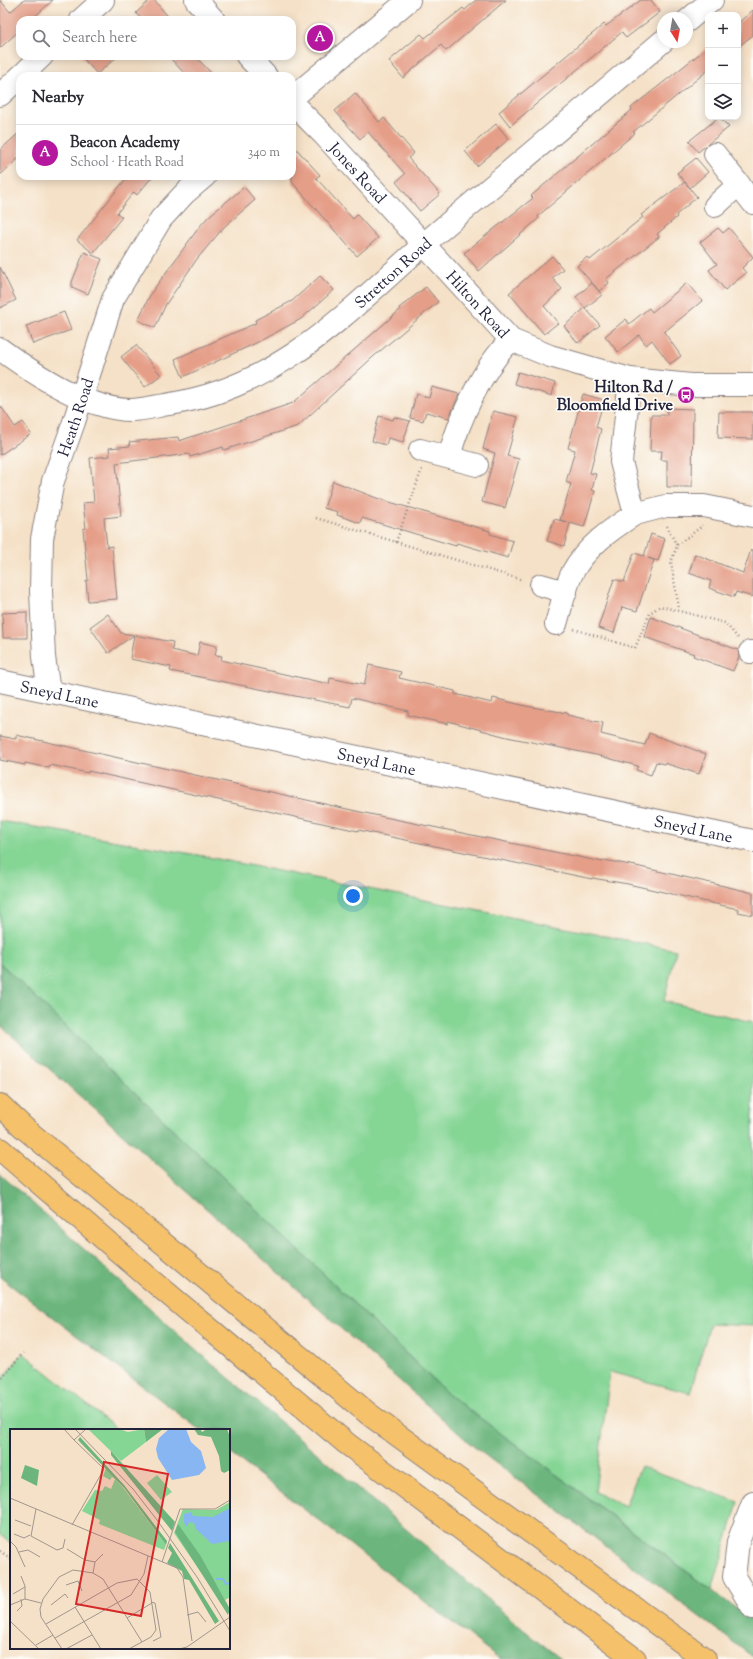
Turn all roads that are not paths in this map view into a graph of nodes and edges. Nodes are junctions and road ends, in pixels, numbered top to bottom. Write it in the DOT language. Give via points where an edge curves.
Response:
graph roads {
  1 [pos="103,0"];
  2 [pos="196,0"];
  3 [pos="410,0"];
  4 [pos="712,0"];
  5 [pos="85,16"];
  6 [pos="210,16"];
  7 [pos="693,16"];
  8 [pos="657,46"];
  9 [pos="38,60"];
  10 [pos="251,60"];
  11 [pos="24,72"];
  12 [pos="262,72"];
  13 [pos="16,80"];
  14 [pos="0,95"];
  15 [pos="296,95"];
  16 [pos="296,107"];
  17 [pos="715,154"];
  18 [pos="200,180"];
  19 [pos="739,184"];
  20 [pos="753,203"];
  21 [pos="715,206"];
  22 [pos="424,244"];
  23 [pos="511,340"];
  24 [pos="0,349"];
  25 [pos="630,379"];
  26 [pos="753,385"];
  27 [pos="81,398"];
  28 [pos="424,451"];
  29 [pos="449,457"];
  30 [pos="477,465"];
  31 [pos="634,514"];
  32 [pos="753,516"];
  33 [pos="541,585"];
  34 [pos="566,592"];
  35 [pos="556,624"];
  36 [pos="0,681"];
  37 [pos="49,692"];
  38 [pos="753,841"];
  39 [pos="0,1104"];
  40 [pos="0,1149"];
  41 [pos="753,1503"];
  42 [pos="753,1608"];
  43 [pos="635,1659"];
  44 [pos="705,1659"];
  1 -- 5 [label="street"];
  2 -- 6 [label="street"];
  3 -- 15 [label="street"];
  4 -- 7 [label="street"];
  8 -- 22 [label="street, Stretton Road"];
  9 -- 11 [label="street"];
  10 -- 12 [label="street"];
  13 -- 14 [label="street"];
  16 -- 22 [label="street, Jones Road"];
  17 -- 19 [label="street"];
  18 -- 27 [label="street, Heath Road" via="161,219 113,299"];
  19 -- 20 [label="street"];
  19 -- 21 [label="street"];
  22 -- 23 [label="street, Hilton Road"];
  22 -- 27 [label="street, Stretton Road" via="340,321 289,358 227,390 188,402 132,410 119,409"];
  23 -- 25 [label="street, Hilton Road" via="550,356"];
  23 -- 29 [label="street" via="498,353 481,382 455,434"];
  24 -- 27 [label="street, Stretton Road"];
  25 -- 26 [label="street, Hilton Road" via="691,384"];
  25 -- 31 [label="street" via="621,462"];
  27 -- 37 [label="street, Heath Road" via="53,480 42,539 40,591"];
  28 -- 29 [label="street"];
  29 -- 30 [label="street"];
  31 -- 32 [label="street" via="666,506 704,506"];
  31 -- 34 [label="street" via="595,542 576,568"];
  33 -- 34 [label="street"];
  34 -- 35 [label="street"];
  36 -- 37 [label="street, Sneyd Lane"];
  37 -- 38 [label="street, Sneyd Lane"];
  39 -- 44 [label="highway" via="171,1251 370,1415"];
  40 -- 43 [label="highway" via="346,1443"];
  41 -- 42 [label="street" via="738,1542 734,1576"];
}
